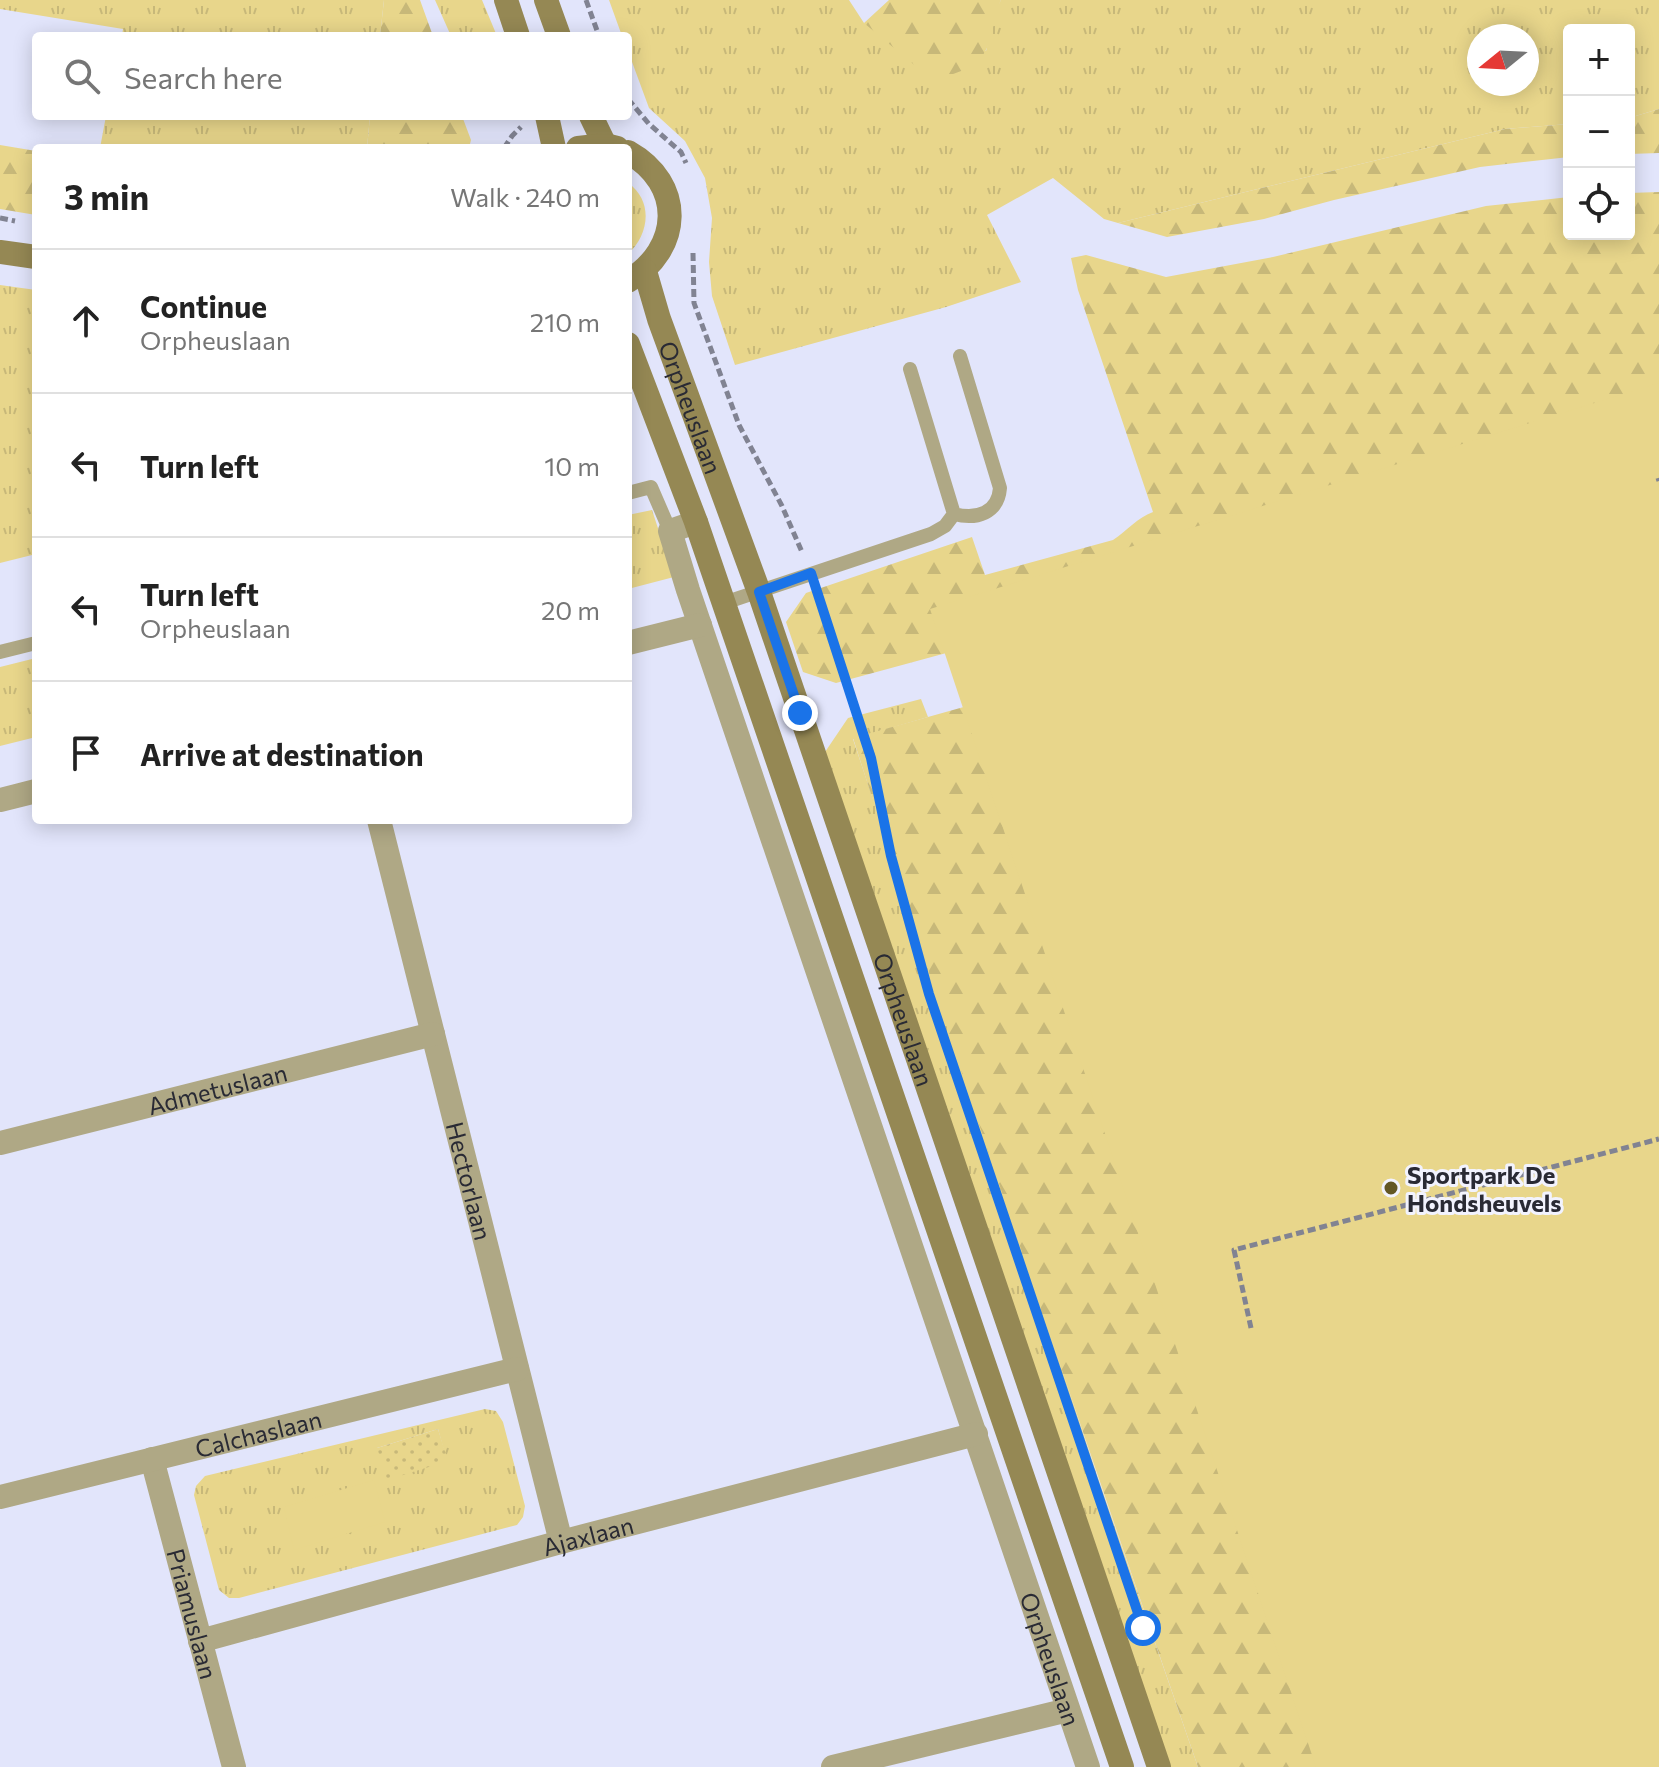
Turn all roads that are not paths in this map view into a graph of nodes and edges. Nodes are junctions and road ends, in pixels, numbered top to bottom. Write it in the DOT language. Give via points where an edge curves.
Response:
graph roads {
  1 [pos="506,0"];
  2 [pos="546,0"];
  3 [pos="517,32"];
  4 [pos="558,32"];
  5 [pos="548,120"];
  6 [pos="594,120"];
  7 [pos="553,144"];
  8 [pos="614,144"];
  9 [pos="632,155"];
  10 [pos="0,252"];
  11 [pos="32,256"];
  12 [pos="637,276"];
  13 [pos="632,354"];
  14 [pos="960,356"];
  15 [pos="910,369"];
  16 [pos="632,492"];
  17 [pos="954,514"];
  18 [pos="696,522"];
  19 [pos="670,531"];
  20 [pos="759,592"];
  21 [pos="724,603"];
  22 [pos="700,625"];
  23 [pos="632,642"];
  24 [pos="32,644"];
  25 [pos="0,652"];
  26 [pos="32,792"];
  27 [pos="0,800"];
  28 [pos="380,824"];
  29 [pos="433,1034"];
  30 [pos="0,1143"];
  31 [pos="517,1369"];
  32 [pos="976,1434"];
  33 [pos="152,1459"];
  34 [pos="0,1497"];
  35 [pos="561,1542"];
  36 [pos="200,1641"];
  37 [pos="1068,1710"];
  38 [pos="234,1767"];
  39 [pos="833,1767"];
  40 [pos="1088,1767"];
  41 [pos="1122,1767"];
  42 [pos="1159,1767"];
  1 -- 3 [label="main road"];
  2 -- 4 [label="main road"];
  5 -- 7 [label="main road"];
  6 -- 8 [label="main road"];
  9 -- 12 [label="main road" via="657,176 670,215 659,255"];
  10 -- 11 [label="main road"];
  12 -- 20 [label="main road, Orpheuslaan" via="659,319"];
  13 -- 18 [label="main road, Orpheuslaan"];
  14 -- 17 [label="lane" via="1000,488 993,509 967,518"];
  15 -- 17 [label="lane"];
  16 -- 19 [label="lane" via="651,487"];
  17 -- 20 [label="lane" via="931,534"];
  18 -- 19 [label="street"];
  18 -- 21 [label="main road, Orpheuslaan"];
  19 -- 22 [label="street, Orpheuslaan"];
  20 -- 21 [label="lane"];
  20 -- 42 [label="main road, Orpheuslaan"];
  21 -- 41 [label="main road, Orpheuslaan"];
  22 -- 23 [label="street"];
  22 -- 32 [label="street, Orpheuslaan"];
  24 -- 25 [label="lane"];
  26 -- 27 [label="street"];
  28 -- 29 [label="street, Hectorlaan"];
  29 -- 30 [label="street, Admetuslaan"];
  29 -- 31 [label="street, Hectorlaan"];
  31 -- 33 [label="street, Calchaslaan"];
  31 -- 35 [label="street, Hectorlaan"];
  32 -- 35 [label="street, Ajaxlaan"];
  32 -- 37 [label="street, Orpheuslaan"];
  33 -- 34 [label="street, Calchaslaan"];
  33 -- 36 [label="street, Priamuslaan"];
  35 -- 36 [label="street, Ajaxlaan"];
  36 -- 38 [label="street, Priamuslaan"];
  37 -- 39 [label="street"];
  37 -- 40 [label="street, Orpheuslaan"];
}
